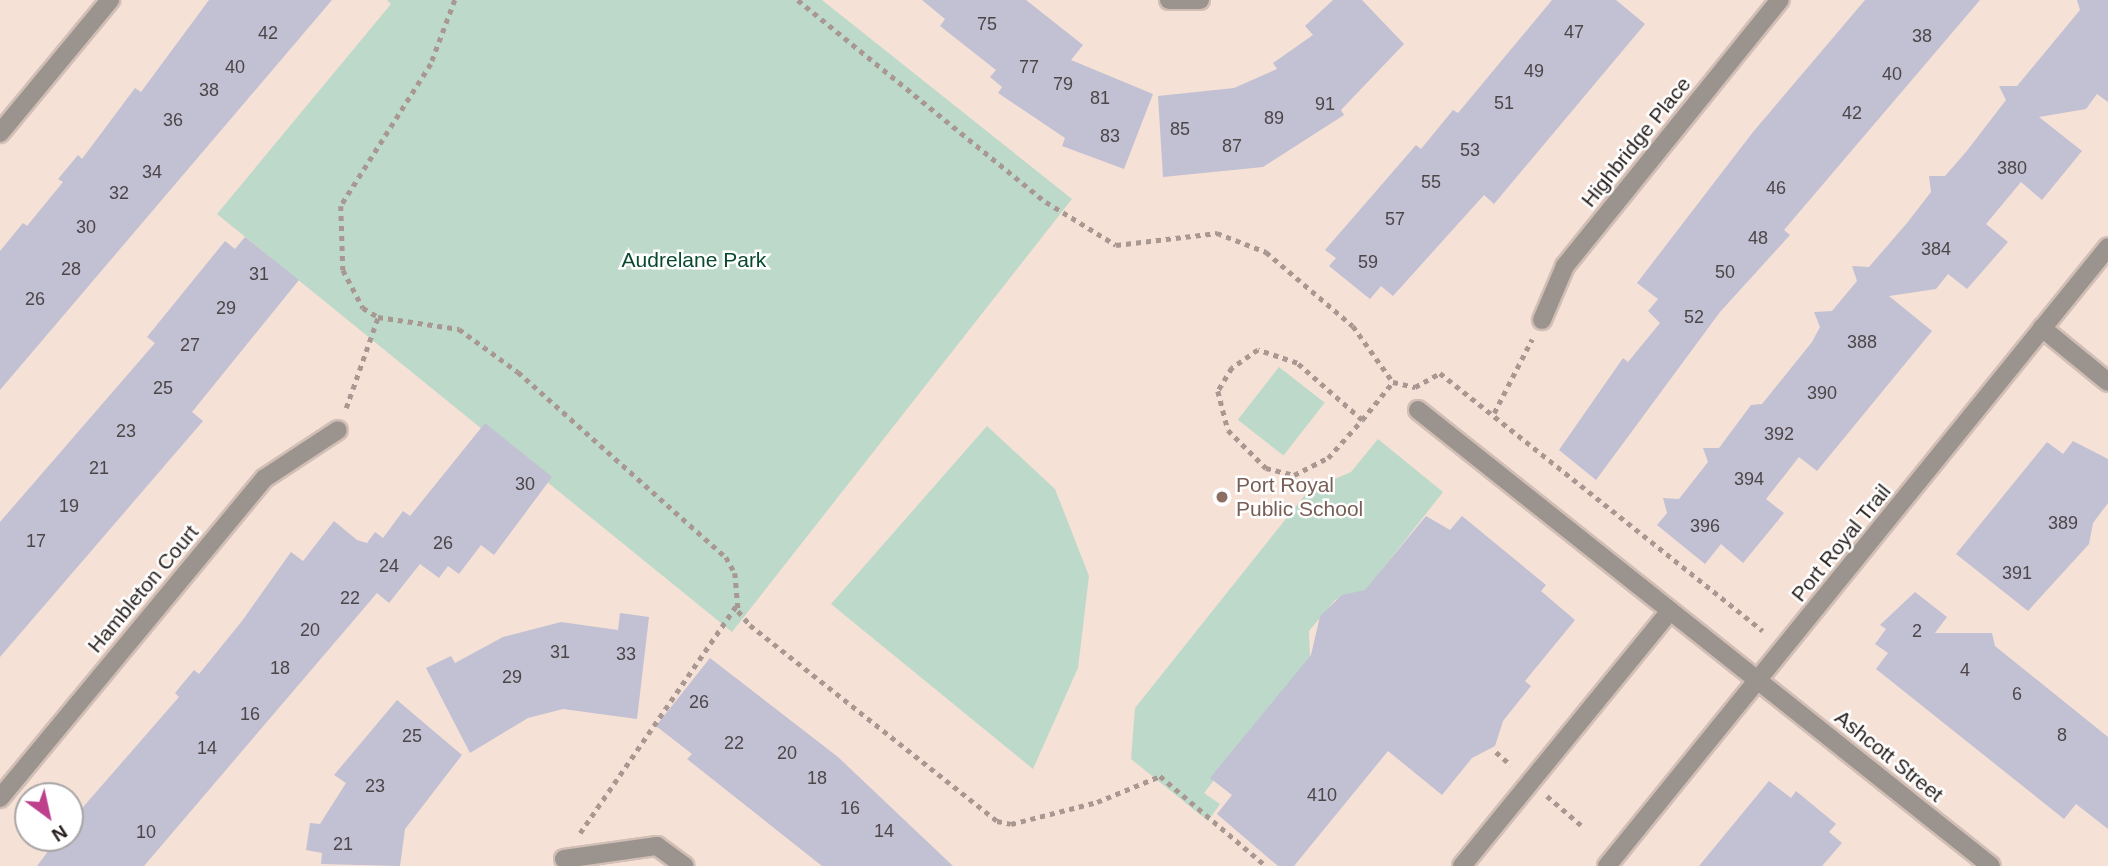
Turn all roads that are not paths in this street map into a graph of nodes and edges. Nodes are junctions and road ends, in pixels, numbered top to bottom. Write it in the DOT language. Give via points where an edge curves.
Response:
graph roads {
  1 [pos="110,0"];
  2 [pos="1169,0"];
  3 [pos="1200,0"];
  4 [pos="1780,0"];
  5 [pos="4,121"];
  6 [pos="2108,247"];
  7 [pos="1542,320"];
  8 [pos="2042,328"];
  9 [pos="2108,382"];
  10 [pos="1418,410"];
  11 [pos="338,430"];
  12 [pos="1670,611"];
  13 [pos="1760,681"];
  14 [pos="0,798"];
  15 [pos="564,859"];
  16 [pos="685,866"];
  17 [pos="1462,866"];
  18 [pos="1607,866"];
  19 [pos="1991,866"];
  1 -- 5 [label="street"];
  2 -- 3 [label="street"];
  4 -- 7 [label="street, Highbridge Place" via="1565,266"];
  6 -- 8 [label="street, Port Royal Trail"];
  8 -- 9 [label="street"];
  8 -- 13 [label="street, Port Royal Trail"];
  10 -- 12 [label="street, Ashcott Street"];
  11 -- 14 [label="street, Hambleton Court" via="265,478"];
  12 -- 13 [label="street, Ashcott Street"];
  12 -- 17 [label="street"];
  13 -- 18 [label="street, Port Royal Trail"];
  13 -- 19 [label="street, Ashcott Street"];
  15 -- 16 [label="street" via="657,846"];
}
